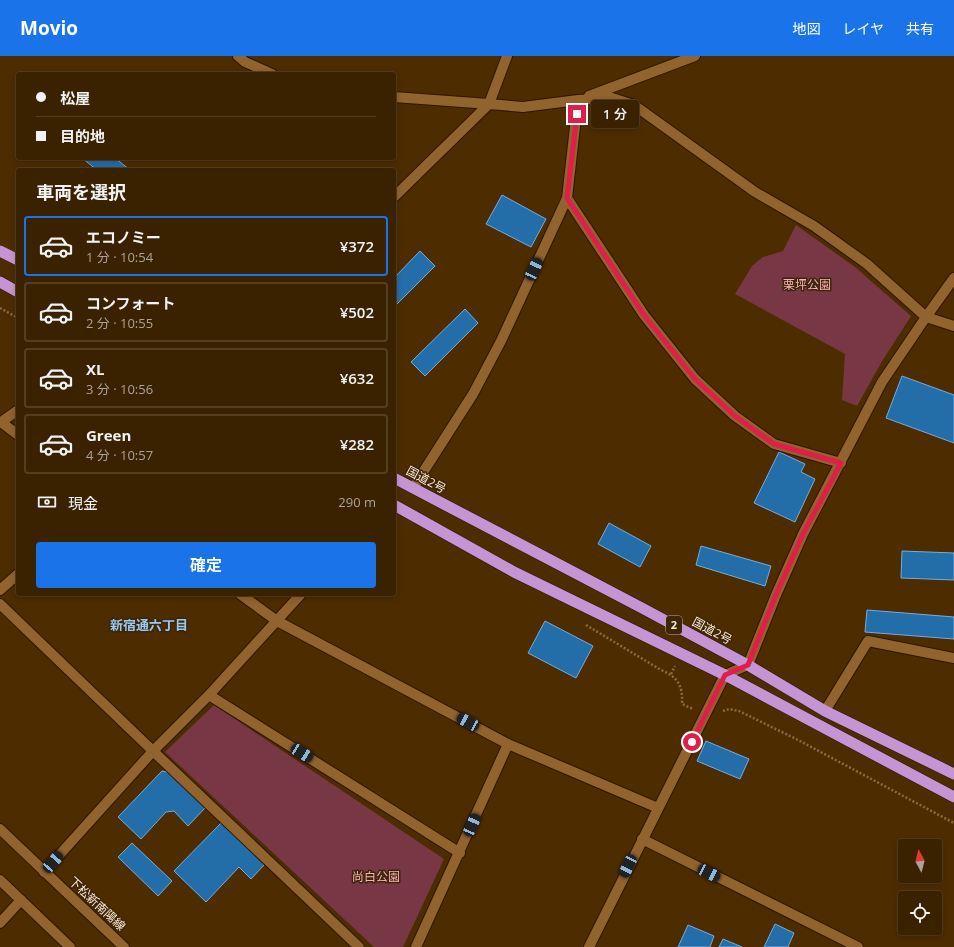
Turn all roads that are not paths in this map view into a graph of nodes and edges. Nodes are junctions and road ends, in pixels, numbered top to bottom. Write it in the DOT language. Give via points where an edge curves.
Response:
graph roads {
  1 [pos="238,56"];
  2 [pos="507,56"];
  3 [pos="695,56"];
  4 [pos="268,72"];
  5 [pos="396,97"];
  6 [pos="578,100"];
  7 [pos="489,104"];
  8 [pos="396,195"];
  9 [pos="567,198"];
  10 [pos="0,251"];
  11 [pos="16,259"];
  12 [pos="954,278"];
  13 [pos="0,282"];
  14 [pos="16,291"];
  15 [pos="926,316"];
  16 [pos="954,326"];
  17 [pos="16,412"];
  18 [pos="1,423"];
  19 [pos="16,433"];
  20 [pos="841,463"];
  21 [pos="396,479"];
  22 [pos="412,488"];
  23 [pos="396,506"];
  24 [pos="16,576"];
  25 [pos="0,590"];
  26 [pos="243,596"];
  27 [pos="299,596"];
  28 [pos="0,604"];
  29 [pos="277,621"];
  30 [pos="954,658"];
  31 [pos="748,665"];
  32 [pos="725,675"];
  33 [pos="209,695"];
  34 [pos="825,711"];
  35 [pos="508,744"];
  36 [pos="152,751"];
  37 [pos="954,774"];
  38 [pos="954,797"];
  39 [pos="658,808"];
  40 [pos="0,829"];
  41 [pos="642,839"];
  42 [pos="460,853"];
  43 [pos="44,872"];
  44 [pos="0,880"];
  45 [pos="21,900"];
  46 [pos="0,923"];
  47 [pos="70,947"];
  48 [pos="124,947"];
  49 [pos="360,947"];
  50 [pos="416,947"];
  51 [pos="589,947"];
  52 [pos="858,947"];
  1 -- 4 [label="street"];
  2 -- 7 [label="street"];
  3 -- 6 [label="street"];
  5 -- 7 [label="street"];
  6 -- 7 [label="street" via="523,107"];
  6 -- 9 [label="street"];
  6 -- 15 [label="street" via="612,98 634,105 755,192 814,226 861,259"];
  7 -- 8 [label="street"];
  9 -- 20 [label="street" via="644,315 695,379 735,416 774,444"];
  9 -- 22 [label="street" via="501,341 473,394"];
  10 -- 11 [label="highway"];
  12 -- 15 [label="street"];
  13 -- 14 [label="highway"];
  15 -- 16 [label="street"];
  15 -- 20 [label="street" via="882,382"];
  17 -- 18 [label="street"];
  18 -- 19 [label="street"];
  20 -- 31 [label="street" via="803,534"];
  21 -- 22 [label="highway, 国道2号 / 2"];
  22 -- 31 [label="highway, 国道2号 / 2"];
  23 -- 32 [label="highway, 2" via="514,572"];
  24 -- 25 [label="street"];
  26 -- 29 [label="street"];
  27 -- 29 [label="street"];
  28 -- 36 [label="street"];
  29 -- 33 [label="street"];
  29 -- 35 [label="street"];
  30 -- 34 [label="street" via="868,641"];
  31 -- 32 [label="street"];
  31 -- 34 [label="highway, 国道2号 / 2"];
  32 -- 38 [label="highway, 2"];
  32 -- 39 [label="street"];
  33 -- 36 [label="street"];
  33 -- 42 [label="street"];
  34 -- 37 [label="highway, 国道2号 / 2"];
  35 -- 39 [label="street"];
  35 -- 42 [label="street"];
  36 -- 43 [label="street"];
  36 -- 49 [label="street"];
  39 -- 41 [label="street"];
  40 -- 43 [label="street, 下松新南陽線"];
  41 -- 51 [label="street"];
  41 -- 52 [label="street"];
  42 -- 50 [label="street"];
  43 -- 48 [label="street, 下松新南陽線"];
  44 -- 45 [label="street"];
  45 -- 46 [label="street"];
  45 -- 47 [label="street"];
}
